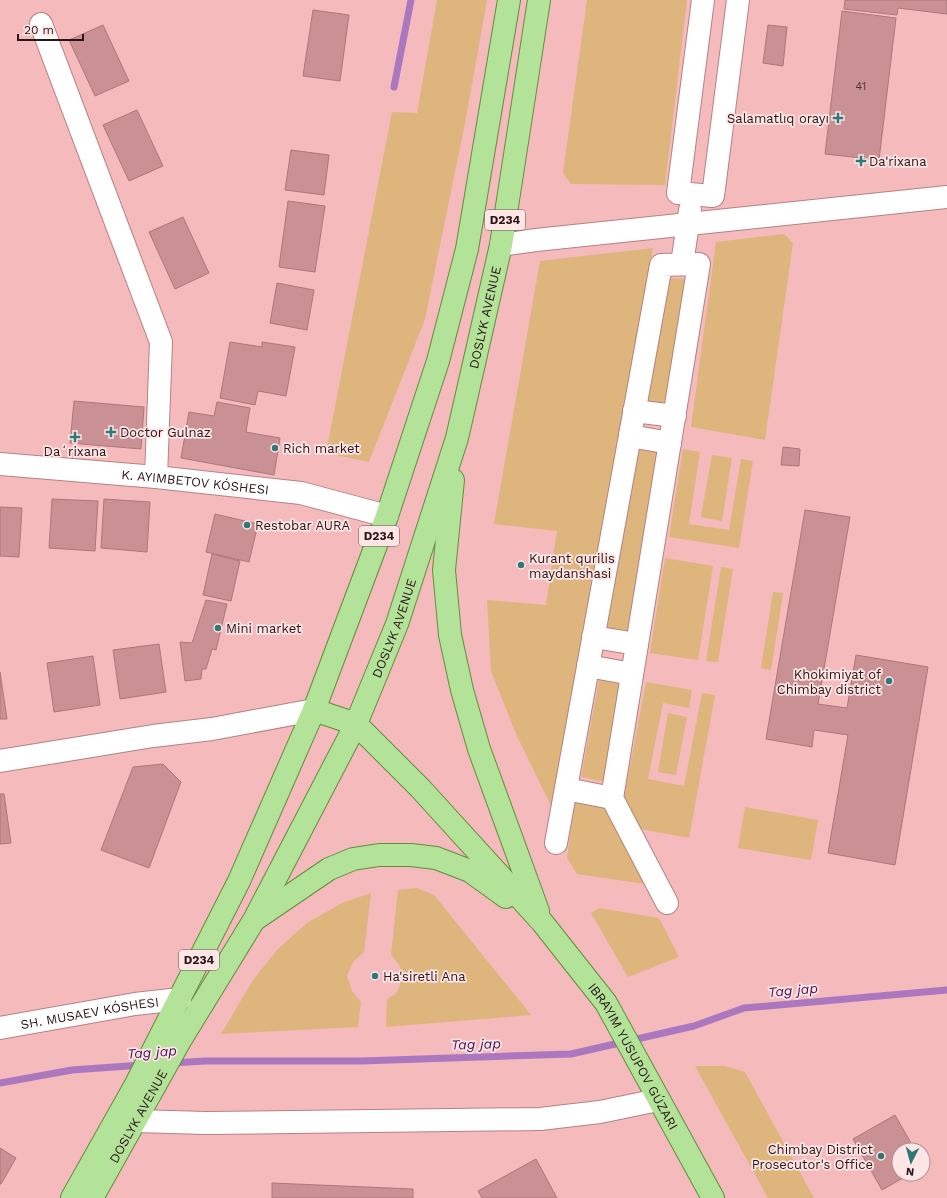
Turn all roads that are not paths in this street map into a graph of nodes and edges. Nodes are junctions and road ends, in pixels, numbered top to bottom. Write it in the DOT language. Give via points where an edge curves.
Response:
graph roads {
  1 [pos="509,0"];
  2 [pos="539,0"];
  3 [pos="704,0"];
  4 [pos="738,0"];
  5 [pos="41,24"];
  6 [pos="693,194"];
  7 [pos="947,196"];
  8 [pos="688,224"];
  9 [pos="501,245"];
  10 [pos="682,264"];
  11 [pos="634,411"];
  12 [pos="674,416"];
  13 [pos="630,436"];
  14 [pos="457,438"];
  15 [pos="670,443"];
  16 [pos="0,464"];
  17 [pos="156,477"];
  18 [pos="387,516"];
  19 [pos="593,637"];
  20 [pos="637,644"];
  21 [pos="588,666"];
  22 [pos="632,674"];
  23 [pos="314,710"];
  24 [pos="356,724"];
  25 [pos="0,761"];
  26 [pos="566,789"];
  27 [pos="612,798"];
  28 [pos="556,843"];
  29 [pos="667,903"];
  30 [pos="254,920"];
  31 [pos="542,922"];
  32 [pos="180,1000"];
  33 [pos="0,1028"];
  34 [pos="144,1088"];
  35 [pos="658,1100"];
  36 [pos="135,1121"];
  37 [pos="72,1198"];
  38 [pos="92,1198"];
  39 [pos="713,1198"];
  1 -- 18 [label="main road, DOSLYK AVENUE / D234" via="467,249 438,361"];
  2 -- 9 [label="main road, DOSLYK AVENUE / D234"];
  3 -- 6 [label="street" via="678,193"];
  4 -- 6 [label="street" via="713,196"];
  5 -- 17 [label="street" via="161,342"];
  6 -- 8 [label="street"];
  7 -- 8 [label="street"];
  8 -- 9 [label="street"];
  8 -- 10 [label="street"];
  9 -- 14 [label="main road, DOSLYK AVENUE / D234"];
  10 -- 11 [label="street" via="661,265"];
  10 -- 12 [label="street" via="699,264"];
  11 -- 12 [label="street"];
  11 -- 13 [label="street"];
  12 -- 15 [label="street"];
  13 -- 15 [label="street"];
  13 -- 19 [label="street"];
  14 -- 24 [label="main road, DOSLYK AVENUE / D234" via="397,624"];
  14 -- 31 [label="main road" via="444,570 450,635 462,690 479,748"];
  15 -- 20 [label="street"];
  16 -- 17 [label="street"];
  17 -- 18 [label="street" via="300,493"];
  18 -- 23 [label="main road, DOSLYK AVENUE / D234"];
  19 -- 20 [label="street"];
  19 -- 21 [label="street"];
  20 -- 22 [label="street"];
  21 -- 22 [label="street"];
  21 -- 26 [label="street"];
  22 -- 27 [label="street"];
  23 -- 24 [label="main road"];
  23 -- 25 [label="street" via="212,729"];
  23 -- 32 [label="main road, DOSLYK AVENUE / D234" via="239,881"];
  24 -- 30 [label="main road, DOSLYK AVENUE / D234"];
  24 -- 31 [label="main road" via="420,788"];
  26 -- 27 [label="street"];
  26 -- 28 [label="street"];
  27 -- 29 [label="street"];
  30 -- 31 [label="main road" via="328,869 353,859 379,855 411,855 436,858 470,871"];
  30 -- 34 [label="main road, DOSLYK AVENUE / D234" via="181,1039"];
  31 -- 35 [label="main road" via="606,1002"];
  32 -- 33 [label="street, SH. MUSAEV KÓSHESI" via="135,1004"];
  32 -- 34 [label="main road, DOSLYK AVENUE / D234" via="159,1039"];
  34 -- 36 [label="main road, DOSLYK AVENUE / D234"];
  34 -- 37 [label="main road, DOSLYK AVENUE / D234"];
  35 -- 36 [label="street" via="600,1112 540,1119 213,1123"];
  35 -- 39 [label="main road"];
  36 -- 38 [label="main road, DOSLYK AVENUE / D234"];
}
